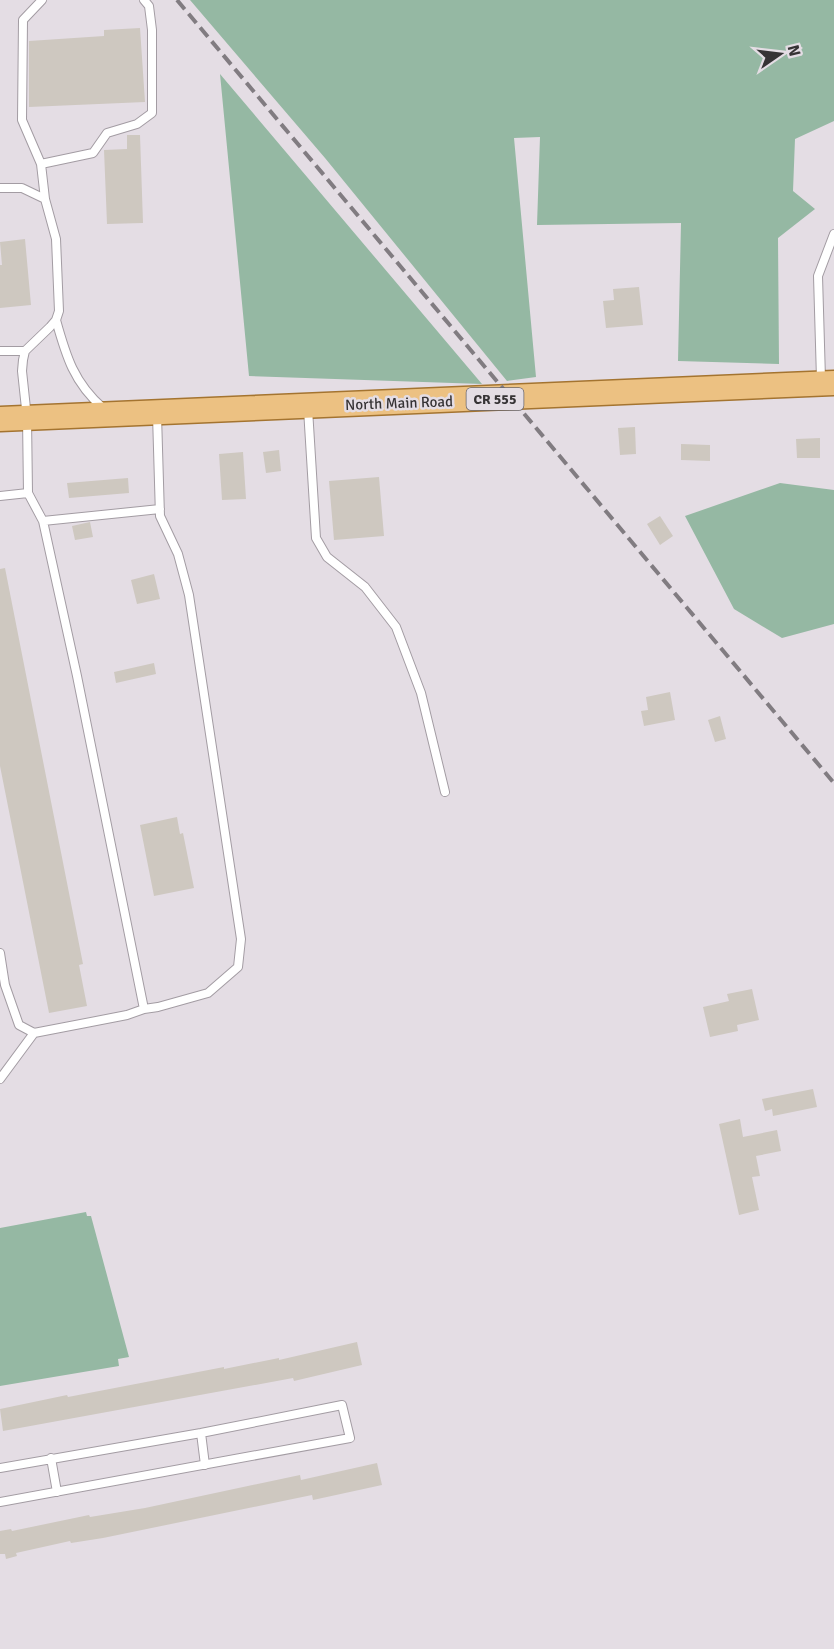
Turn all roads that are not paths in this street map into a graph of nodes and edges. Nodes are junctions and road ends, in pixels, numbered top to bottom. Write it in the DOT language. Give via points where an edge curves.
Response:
graph roads {
  1 [pos="42,0"];
  2 [pos="144,0"];
  3 [pos="41,164"];
  4 [pos="0,188"];
  5 [pos="45,198"];
  6 [pos="834,234"];
  7 [pos="56,320"];
  8 [pos="0,351"];
  9 [pos="26,351"];
  10 [pos="828,384"];
  11 [pos="308,407"];
  12 [pos="157,414"];
  13 [pos="110,415"];
  14 [pos="27,418"];
  15 [pos="0,419"];
  16 [pos="28,494"];
  17 [pos="0,496"];
  18 [pos="160,508"];
  19 [pos="43,521"];
  20 [pos="445,792"];
  21 [pos="0,955"];
  22 [pos="144,1009"];
  23 [pos="34,1033"];
  24 [pos="0,1079"];
  25 [pos="201,1433"];
  26 [pos="51,1458"];
  27 [pos="206,1465"];
  28 [pos="0,1468"];
  29 [pos="57,1492"];
  30 [pos="0,1502"];
  1 -- 3 [label="lane" via="23,20 22,109 22,120"];
  2 -- 3 [label="lane" via="150,6 152,30 152,113 137,124 107,133 93,153"];
  3 -- 5 [label="lane"];
  4 -- 5 [label="lane" via="21,188"];
  5 -- 7 [label="lane" via="56,239"];
  6 -- 10 [label="lane" via="818,276"];
  7 -- 9 [label="lane"];
  7 -- 13 [label="lane" via="76,379"];
  8 -- 9 [label="lane"];
  9 -- 14 [label="lane" via="22,371"];
  10 -- 11 [label="main road, North Main Road / CR 555"];
  11 -- 12 [label="main road, North Main Road / CR 555"];
  11 -- 20 [label="lane" via="316,538 327,557 365,587 396,627 421,693"];
  12 -- 13 [label="main road, North Main Road / CR 555"];
  12 -- 18 [label="lane"];
  13 -- 14 [label="main road, North Main Road / CR 555"];
  14 -- 15 [label="main road, North Main Road / CR 555"];
  14 -- 16 [label="lane"];
  16 -- 17 [label="lane"];
  16 -- 19 [label="lane"];
  18 -- 19 [label="lane"];
  18 -- 22 [label="lane" via="189,595 241,939 238,967 208,993"];
  19 -- 22 [label="lane"];
  21 -- 23 [label="lane" via="4,985 19,1025"];
  22 -- 23 [label="lane"];
  23 -- 24 [label="lane"];
  25 -- 26 [label="lane"];
  25 -- 27 [label="lane"];
  25 -- 27 [label="lane" via="342,1405 350,1438"];
  26 -- 28 [label="lane"];
  26 -- 29 [label="lane"];
  27 -- 29 [label="lane"];
  29 -- 30 [label="lane"];
}
